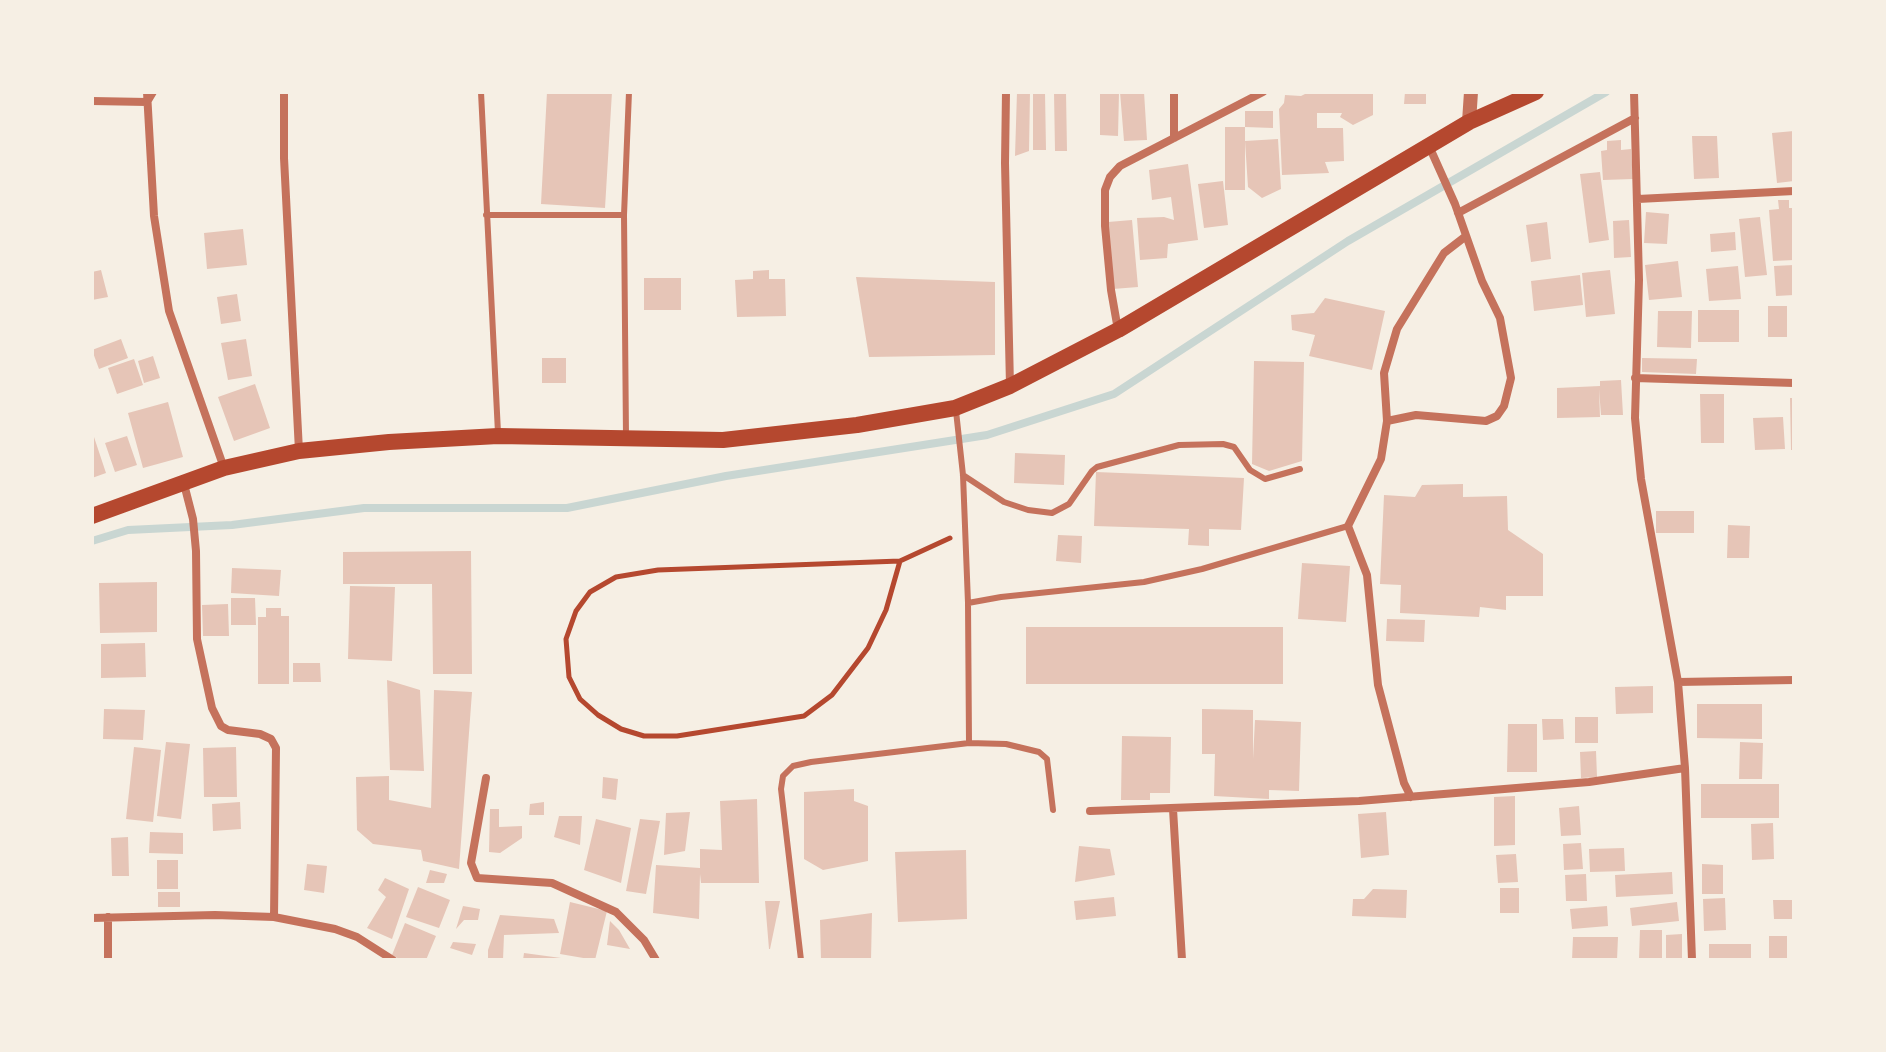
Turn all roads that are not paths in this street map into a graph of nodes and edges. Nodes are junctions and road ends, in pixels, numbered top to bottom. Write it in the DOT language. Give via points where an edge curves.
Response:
graph roads {
  1 [pos="153,92"];
  2 [pos="284,92"];
  3 [pos="481,92"];
  4 [pos="629,92"];
  5 [pos="1006,92"];
  6 [pos="1174,92"];
  7 [pos="1263,92"];
  8 [pos="1471,92"];
  9 [pos="1536,92"];
  10 [pos="1634,92"];
  11 [pos="147,97"];
  12 [pos="92,101"];
  13 [pos="1635,115"];
  14 [pos="1469,122"];
  15 [pos="1174,138"];
  16 [pos="1429,146"];
  17 [pos="1794,191"];
  18 [pos="1638,199"];
  19 [pos="1456,208"];
  20 [pos="486,215"];
  21 [pos="624,215"];
  22 [pos="1466,236"];
  23 [pos="1118,330"];
  24 [pos="1635,378"];
  25 [pos="1794,383"];
  26 [pos="1010,386"];
  27 [pos="955,408"];
  28 [pos="1387,421"];
  29 [pos="498,436"];
  30 [pos="626,438"];
  31 [pos="299,451"];
  32 [pos="224,468"];
  33 [pos="1300,469"];
  34 [pos="963,475"];
  35 [pos="184,484"];
  36 [pos="92,516"];
  37 [pos="1348,526"];
  38 [pos="968,603"];
  39 [pos="1794,680"];
  40 [pos="1678,682"];
  41 [pos="969,743"];
  42 [pos="1685,768"];
  43 [pos="486,778"];
  44 [pos="1411,797"];
  45 [pos="1173,809"];
  46 [pos="1053,810"];
  47 [pos="1090,811"];
  48 [pos="108,917"];
  49 [pos="274,917"];
  50 [pos="92,918"];
  51 [pos="108,960"];
  52 [pos="393,960"];
  53 [pos="656,960"];
  54 [pos="801,960"];
  55 [pos="1182,960"];
  56 [pos="1692,960"];
  1 -- 11 [label="street"];
  2 -- 31 [label="street"];
  3 -- 20 [label="lane"];
  4 -- 21 [label="lane"];
  5 -- 26 [label="street"];
  6 -- 15 [label="street"];
  7 -- 15 [label="street"];
  8 -- 14 [label="street"];
  9 -- 14 [label="main road"];
  10 -- 13 [label="street"];
  11 -- 12 [label="street"];
  11 -- 32 [label="street" via="154,216 169,311"];
  13 -- 18 [label="street"];
  13 -- 19 [label="street"];
  14 -- 16 [label="main road"];
  15 -- 23 [label="street" via="1120,166 1105,190"];
  16 -- 19 [label="street"];
  16 -- 23 [label="main road"];
  17 -- 18 [label="street"];
  18 -- 24 [label="street"];
  19 -- 22 [label="street"];
  20 -- 21 [label="lane"];
  20 -- 29 [label="lane"];
  21 -- 30 [label="lane"];
  22 -- 28 [label="street" via="1444,253 1397,329 1384,373"];
  22 -- 28 [label="street" via="1500,318 1511,378 1504,406 1486,421 1416,415"];
  23 -- 26 [label="main road"];
  24 -- 25 [label="street"];
  24 -- 40 [label="street" via="1641,479"];
  26 -- 27 [label="main road"];
  27 -- 30 [label="main road" via="723,440"];
  27 -- 34 [label="lane"];
  28 -- 37 [label="street" via="1381,459"];
  29 -- 30 [label="main road"];
  29 -- 31 [label="main road"];
  31 -- 32 [label="main road"];
  32 -- 35 [label="main road"];
  33 -- 34 [label="lane" via="1265,479 1250,470 1234,447 1179,445 1097,467 1069,504 1052,513 1004,502"];
  34 -- 38 [label="lane"];
  35 -- 36 [label="main road"];
  35 -- 49 [label="street" via="196,551 197,639 212,708 221,726 260,734 276,748"];
  37 -- 38 [label="lane" via="1144,582"];
  37 -- 44 [label="street" via="1367,575 1378,685"];
  38 -- 41 [label="lane"];
  39 -- 40 [label="street"];
  40 -- 42 [label="street"];
  41 -- 46 [label="lane" via="1039,752 1047,759"];
  41 -- 54 [label="lane" via="811,762 793,766 783,776"];
  42 -- 44 [label="street"];
  42 -- 56 [label="street"];
  43 -- 53 [label="street" via="471,863 477,878 552,883 616,912"];
  44 -- 45 [label="street"];
  45 -- 47 [label="street"];
  45 -- 55 [label="street"];
  48 -- 49 [label="street"];
  48 -- 50 [label="street"];
  48 -- 51 [label="street"];
  49 -- 52 [label="street" via="335,929"];
}
